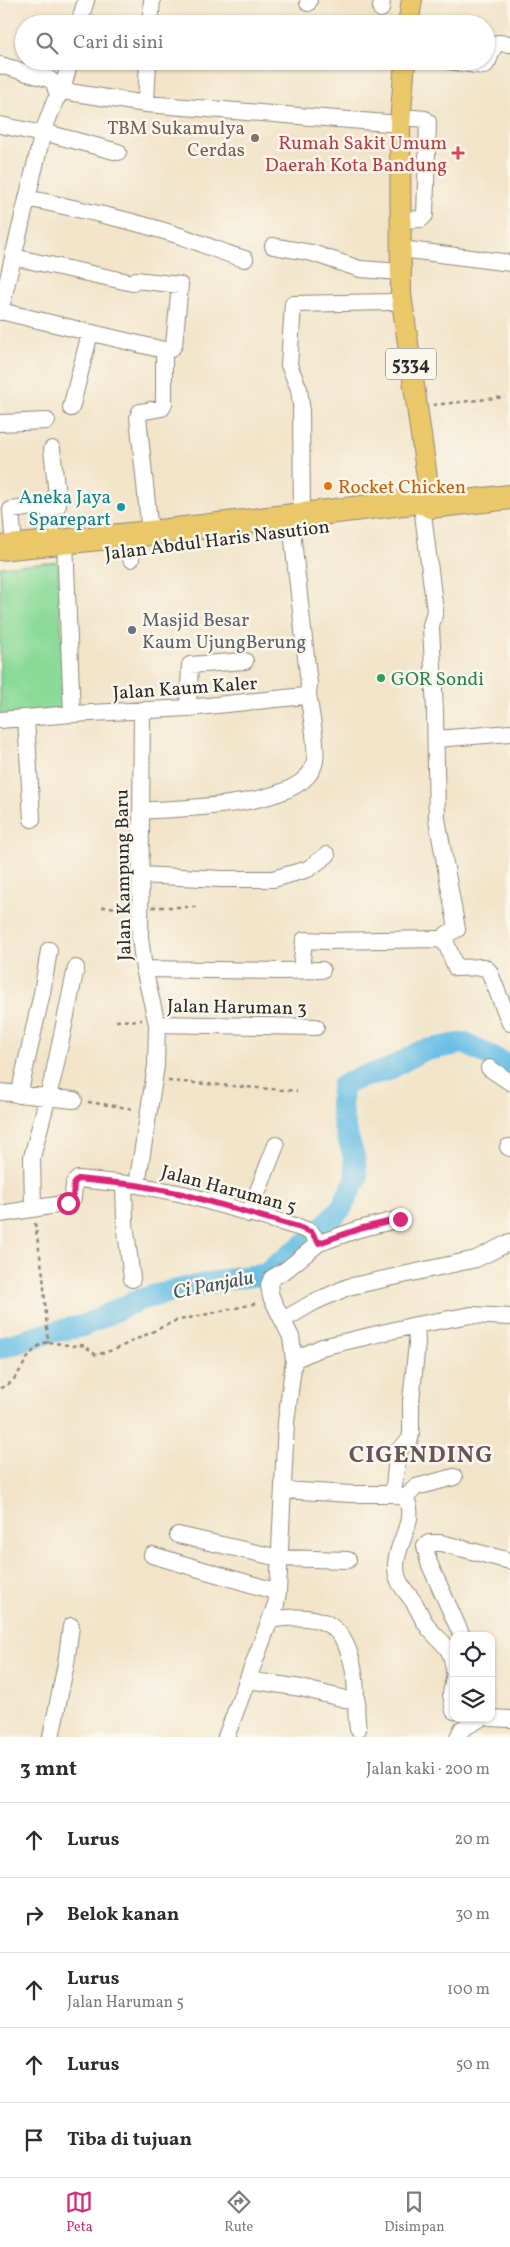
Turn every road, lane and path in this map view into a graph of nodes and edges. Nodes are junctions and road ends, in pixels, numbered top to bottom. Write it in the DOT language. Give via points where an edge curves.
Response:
graph roads {
  1 [pos="86,0"];
  2 [pos="152,0"];
  3 [pos="412,0"];
  4 [pos="82,15"];
  5 [pos="151,15"];
  6 [pos="410,15"];
  7 [pos="495,44"];
  8 [pos="510,44"];
  9 [pos="0,65"];
  10 [pos="15,69"];
  11 [pos="18,70"];
  12 [pos="67,70"];
  13 [pos="148,70"];
  14 [pos="404,70"];
  15 [pos="60,93"];
  16 [pos="146,104"];
  17 [pos="401,121"];
  18 [pos="0,125"];
  19 [pos="43,133"];
  20 [pos="118,152"];
  21 [pos="27,198"];
  22 [pos="401,220"];
  23 [pos="273,246"];
  24 [pos="401,249"];
  25 [pos="13,257"];
  26 [pos="245,259"];
  27 [pos="510,263"];
  28 [pos="401,272"];
  29 [pos="3,287"];
  30 [pos="402,300"];
  31 [pos="0,312"];
  32 [pos="90,333"];
  33 [pos="164,350"];
  34 [pos="505,397"];
  35 [pos="416,407"];
  36 [pos="71,408"];
  37 [pos="47,421"];
  38 [pos="0,423"];
  39 [pos="52,449"];
  40 [pos="510,497"];
  41 [pos="49,506"];
  42 [pos="427,510"];
  43 [pos="297,523"];
  44 [pos="150,533"];
  45 [pos="61,547"];
  46 [pos="5,552"];
  47 [pos="245,660"];
  48 [pos="305,696"];
  49 [pos="188,708"];
  50 [pos="142,710"];
  51 [pos="72,714"];
  52 [pos="26,718"];
  53 [pos="0,720"];
  54 [pos="510,733"];
  55 [pos="436,739"];
  56 [pos="141,810"];
  57 [pos="32,819"];
  58 [pos="327,856"];
  59 [pos="140,875"];
  60 [pos="102,907"];
  61 [pos="196,907"];
  62 [pos="140,908"];
  63 [pos="443,940"];
  64 [pos="49,950"];
  65 [pos="76,968"];
  66 [pos="144,969"];
  67 [pos="301,970"];
  68 [pos="322,970"];
  69 [pos="116,1021"];
  70 [pos="156,1022"];
  71 [pos="510,1023"];
  72 [pos="316,1027"];
  73 [pos="489,1068"];
  74 [pos="508,1074"];
  75 [pos="154,1080"];
  76 [pos="297,1091"];
  77 [pos="0,1092"];
  78 [pos="19,1095"];
  79 [pos="47,1097"];
  80 [pos="74,1100"];
  81 [pos="148,1111"];
  82 [pos="276,1145"];
  83 [pos="130,1185"];
  84 [pos="33,1208"];
  85 [pos="0,1214"];
  86 [pos="249,1214"];
  87 [pos="400,1219"];
  88 [pos="316,1239"];
  89 [pos="510,1242"];
  90 [pos="132,1280"];
  91 [pos="272,1300"];
  92 [pos="510,1317"];
  93 [pos="283,1320"];
  94 [pos="416,1325"];
  95 [pos="48,1340"];
  96 [pos="294,1360"];
  97 [pos="0,1388"];
  98 [pos="454,1477"];
  99 [pos="283,1490"];
  100 [pos="399,1496"];
  101 [pos="178,1534"];
  102 [pos="152,1555"];
  103 [pos="279,1558"];
  104 [pos="348,1560"];
  105 [pos="510,1561"];
  106 [pos="278,1592"];
  107 [pos="270,1620"];
  108 [pos="71,1626"];
  109 [pos="460,1632"];
  110 [pos="450,1652"];
  111 [pos="248,1680"];
  112 [pos="357,1702"];
  113 [pos="495,1718"];
  114 [pos="510,1719"];
  115 [pos="472,1722"];
  116 [pos="459,1728"];
  117 [pos="358,1730"];
  118 [pos="230,1736"];
  119 [pos="51,1737"];
  1 -- 4 [label="street"];
  2 -- 5 [label="street"];
  3 -- 6 [label="main road"];
  7 -- 8 [label="street"];
  9 -- 10 [label="street"];
  11 -- 15 [label="street" via="49,79"];
  12 -- 15 [label="street"];
  13 -- 16 [label="street"];
  14 -- 17 [label="main road, 5334"];
  15 -- 16 [label="street"];
  15 -- 19 [label="street"];
  16 -- 17 [label="street"];
  17 -- 22 [label="main road, 5334"];
  17 -- 22 [label="street" via="425,119 428,122 426,215 421,219"];
  18 -- 19 [label="street"];
  19 -- 20 [label="street"];
  19 -- 21 [label="street"];
  21 -- 25 [label="street"];
  21 -- 26 [label="street" via="132,222"];
  22 -- 24 [label="main road, 5334"];
  23 -- 28 [label="street" via="312,253 360,269"];
  24 -- 27 [label="street"];
  24 -- 28 [label="main road, 5334"];
  25 -- 29 [label="street"];
  25 -- 33 [label="street" via="133,283 136,280 180,286 174,345"];
  28 -- 30 [label="main road, 5334"];
  29 -- 31 [label="street"];
  30 -- 35 [label="main road, 5334"];
  30 -- 43 [label="street" via="292,304 289,365 300,397"];
  31 -- 32 [label="street"];
  32 -- 33 [label="street"];
  32 -- 36 [label="street"];
  33 -- 44 [label="street" via="164,403 162,408 140,412 138,417"];
  34 -- 35 [label="path"];
  35 -- 42 [label="main road, 5334"];
  37 -- 38 [label="street"];
  39 -- 41 [label="street" via="58,504"];
  40 -- 42 [label="highway, Jalan Abdul Haris Nasution"];
  41 -- 45 [label="street"];
  41 -- 46 [label="street" via="11,510"];
  42 -- 43 [label="highway, Jalan Abdul Haris Nasution" via="421,502"];
  42 -- 55 [label="street" via="435,611 431,626"];
  43 -- 44 [label="highway, Jalan Abdul Haris Nasution"];
  43 -- 45 [label="highway, Jalan Abdul Haris Nasution" via="130,554"];
  43 -- 48 [label="street"];
  44 -- 45 [label="highway, Jalan Abdul Haris Nasution"];
  45 -- 46 [label="highway, Jalan Abdul Haris Nasution"];
  45 -- 51 [label="street" via="75,611"];
  47 -- 49 [label="street" via="190,665"];
  48 -- 49 [label="street, Jalan Kaum Kaler"];
  48 -- 56 [label="street" via="315,764 307,777 289,790 235,803"];
  49 -- 50 [label="street, Jalan Kaum Kaler"];
  50 -- 51 [label="street, Jalan Kaum Kaler"];
  50 -- 56 [label="street, Jalan Kampung Baru"];
  51 -- 52 [label="street, Jalan Kaum Kaler"];
  52 -- 53 [label="street, Jalan Kaum Kaler"];
  52 -- 57 [label="street"];
  54 -- 55 [label="street"];
  55 -- 63 [label="street" via="437,819 457,928"];
  56 -- 59 [label="street, Jalan Kampung Baru"];
  58 -- 59 [label="street" via="308,869 273,879"];
  59 -- 62 [label="street, Jalan Kampung Baru"];
  60 -- 62 [label="path"];
  61 -- 62 [label="path"];
  62 -- 66 [label="street, Jalan Kampung Baru"];
  63 -- 67 [label="street" via="304,940"];
  63 -- 71 [label="street" via="456,968 484,967 489,971"];
  64 -- 78 [label="street"];
  65 -- 79 [label="street"];
  66 -- 67 [label="street"];
  66 -- 70 [label="street, Jalan Kampung Baru"];
  67 -- 68 [label="street"];
  69 -- 70 [label="path"];
  70 -- 72 [label="street, Jalan Haruman 3"];
  70 -- 75 [label="street, Jalan Kampung Baru"];
  73 -- 74 [label="street"];
  75 -- 76 [label="path"];
  75 -- 81 [label="street, Jalan Kampung Baru"];
  77 -- 78 [label="street"];
  78 -- 79 [label="street"];
  79 -- 80 [label="street"];
  79 -- 84 [label="street" via="32,1157"];
  80 -- 81 [label="path"];
  81 -- 83 [label="street, Jalan Kampung Baru"];
  82 -- 86 [label="street"];
  83 -- 84 [label="street, Jalan Haruman 5" via="78,1179 74,1183 72,1201"];
  83 -- 86 [label="street, Jalan Haruman 5" via="183,1194"];
  83 -- 90 [label="street, Jalan Kampung Baru" via="125,1223"];
  84 -- 85 [label="street"];
  84 -- 95 [label="path"];
  86 -- 88 [label="street, Jalan Haruman 5"];
  87 -- 88 [label="street"];
  88 -- 91 [label="street" via="287,1269 272,1278 269,1285"];
  89 -- 93 [label="street" via="476,1259 348,1286"];
  91 -- 93 [label="street"];
  91 -- 95 [label="path" via="175,1322 96,1355 84,1345"];
  92 -- 94 [label="street" via="471,1315"];
  93 -- 96 [label="street" via="291,1337"];
  94 -- 96 [label="street" via="359,1336"];
  94 -- 100 [label="street" via="418,1342 411,1401 412,1433 410,1440 398,1451"];
  95 -- 97 [label="path" via="32,1350 10,1384"];
  96 -- 99 [label="street" via="286,1422"];
  98 -- 100 [label="street"];
  99 -- 100 [label="street"];
  99 -- 103 [label="street"];
  100 -- 110 [label="street" via="409,1504 410,1518 395,1566 397,1576 426,1625"];
  101 -- 103 [label="street"];
  102 -- 106 [label="street"];
  103 -- 104 [label="street"];
  103 -- 106 [label="street"];
  105 -- 109 [label="street" via="441,1543 425,1546 428,1563"];
  106 -- 107 [label="street"];
  107 -- 111 [label="street"];
  107 -- 112 [label="street" via="309,1618 333,1625 350,1656"];
  108 -- 119 [label="street"];
  111 -- 112 [label="street" via="302,1688"];
  111 -- 118 [label="street"];
  112 -- 117 [label="street"];
  113 -- 114 [label="street"];
  115 -- 116 [label="street"];
}
